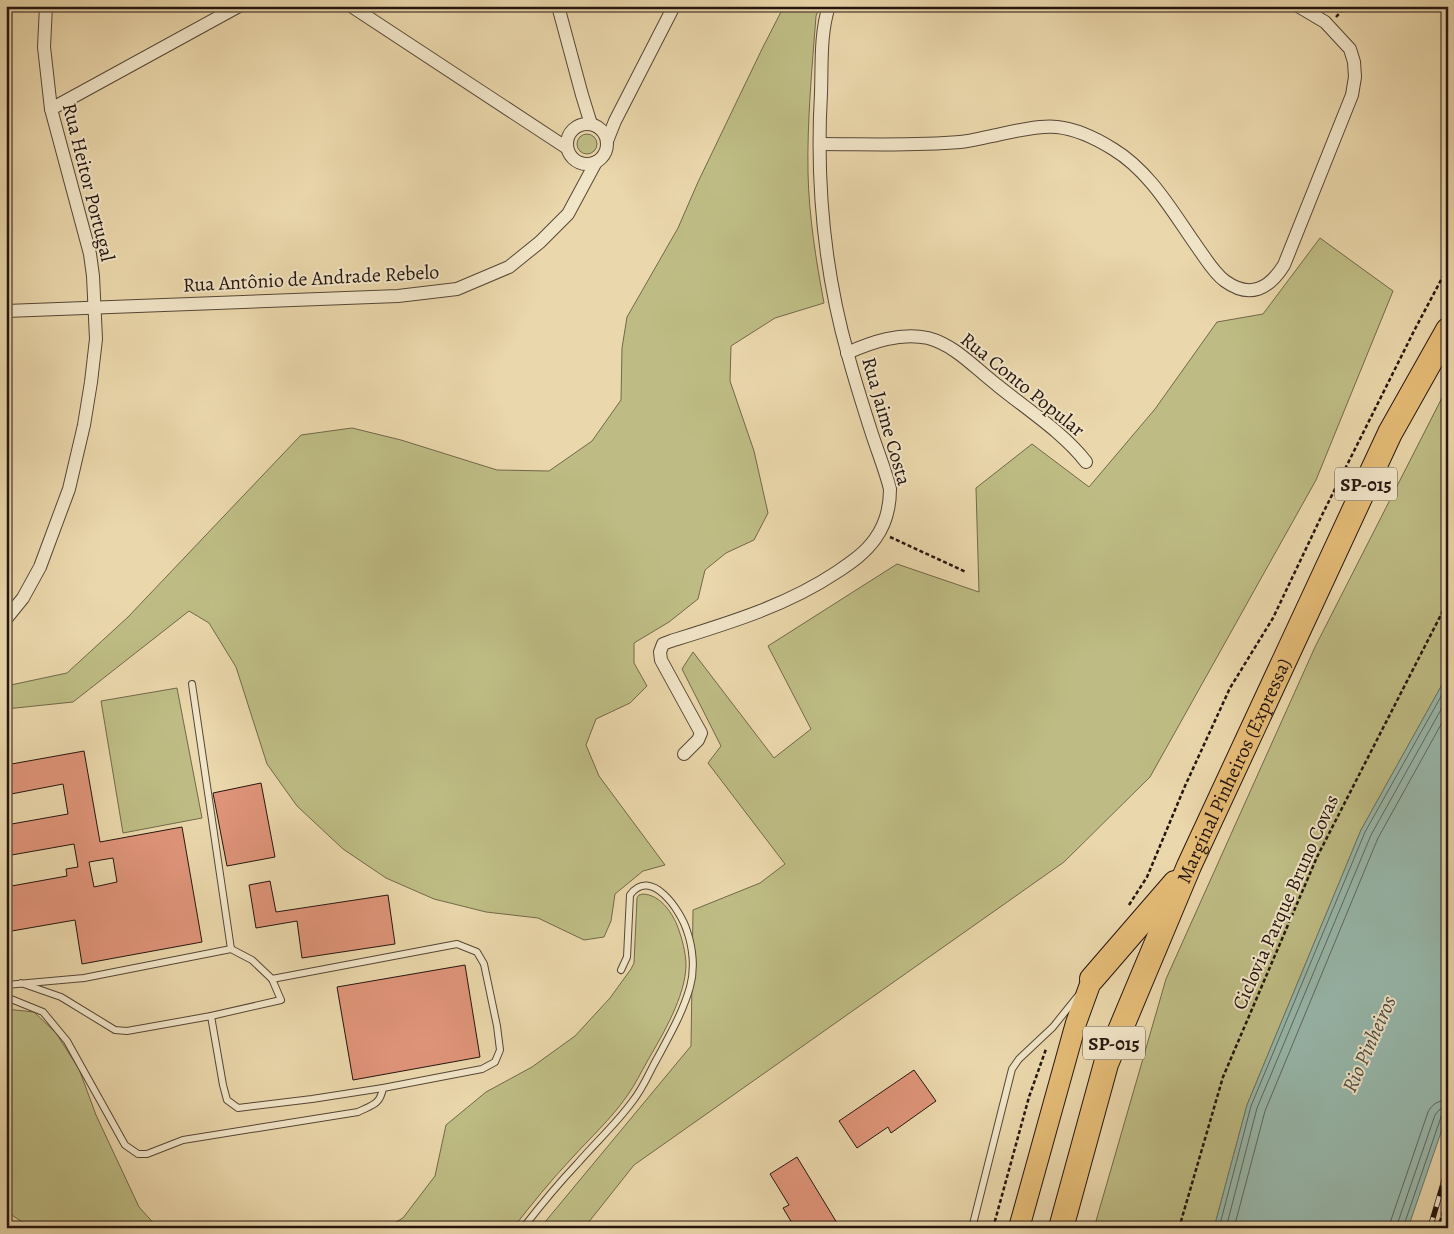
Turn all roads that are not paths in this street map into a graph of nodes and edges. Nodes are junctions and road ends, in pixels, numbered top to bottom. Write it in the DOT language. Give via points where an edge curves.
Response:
graph roads {
  1 [pos="46,6"];
  2 [pos="239,6"];
  3 [pos="350,6"];
  4 [pos="558,6"];
  5 [pos="674,6"];
  6 [pos="829,6"];
  7 [pos="1298,6"];
  8 [pos="51,109"];
  9 [pos="595,130"];
  10 [pos="568,142"];
  11 [pos="820,144"];
  12 [pos="578,162"];
  13 [pos="596,162"];
  14 [pos="580,192"];
  15 [pos="95,307"];
  16 [pos="6,311"];
  17 [pos="1448,330"];
  18 [pos="847,353"];
  19 [pos="1086,462"];
  20 [pos="6,619"];
  21 [pos="192,684"];
  22 [pos="684,754"];
  23 [pos="1189,866"];
  24 [pos="231,949"];
  25 [pos="622,970"];
  26 [pos="272,979"];
  27 [pos="1092,979"];
  28 [pos="21,983"];
  29 [pos="6,985"];
  30 [pos="6,996"];
  31 [pos="212,1016"];
  32 [pos="383,1088"];
  33 [pos="523,1228"];
  34 [pos="972,1228"];
  35 [pos="1019,1228"];
  36 [pos="1061,1228"];
  1 -- 8 [label="street, Rua Heitor Portugal" via="44,47"];
  2 -- 8 [label="street"];
  3 -- 10 [label="street" via="542,131"];
  4 -- 9 [label="street"];
  5 -- 9 [label="street" via="615,121"];
  6 -- 11 [label="street, Rua Jaime Costa" via="824,40"];
  7 -- 11 [label="street" via="1325,22 1350,49 1355,77 1352,95 1284,265 1268,285 1254,290 1241,289 1224,280 1156,189 1128,158 1074,130 1056,126 963,142"];
  8 -- 15 [label="street, Rua Heitor Portugal" via="90,254"];
  9 -- 10 [label="street" via="576,127"];
  9 -- 13 [label="street" via="604,153"];
  10 -- 12 [label="street" via="573,158"];
  11 -- 18 [label="street, Rua Jaime Costa" via="826,250"];
  12 -- 13 [label="street"];
  12 -- 14 [label="street"];
  13 -- 14 [label="street, Rua Antônio de Andrade Rebelo"];
  14 -- 15 [label="street, Rua Antônio de Andrade Rebelo" via="568,214 509,267 457,289 398,296"];
  15 -- 16 [label="street, Rua Antônio de Andrade Rebelo"];
  15 -- 20 [label="street, Rua Heitor Portugal" via="96,339 91,382 69,489 40,567 23,598"];
  17 -- 23 [label="highway, Marginal Pinheiros (Expressa) / SP-015" via="1390,433"];
  18 -- 19 [label="street, Rua Conto Popular" via="870,343 904,336 939,342 968,361 1054,430"];
  18 -- 22 [label="street, Rua Jaime Costa" via="890,489 889,510 880,532 866,550 814,587 726,624 663,644 661,660 701,733"];
  21 -- 24 [label="lane"];
  23 -- 27 [label="highway"];
  23 -- 36 [label="highway, Marginal Pinheiros (Expressa) / SP-015" via="1106,1064"];
  24 -- 26 [label="lane" via="252,960"];
  24 -- 28 [label="lane" via="84,978"];
  25 -- 33 [label="lane" via="627,957 630,895 642,886 652,887 672,903 688,932 693,966 681,1012 634,1100"];
  26 -- 31 [label="lane" via="281,1000"];
  26 -- 32 [label="lane" via="457,944 476,952 484,964 497,1026 500,1050 495,1062 482,1069"];
  27 -- 34 [label="lane" via="1054,1027 1012,1069"];
  27 -- 35 [label="main road" via="1076,1023"];
  28 -- 29 [label="lane"];
  28 -- 31 [label="lane" via="61,997 115,1030 127,1032"];
  30 -- 32 [label="lane" via="44,1012 67,1041 125,1145 138,1154 147,1154 183,1140 358,1112 377,1103"];
  31 -- 32 [label="lane" via="227,1100 238,1108"];
}
